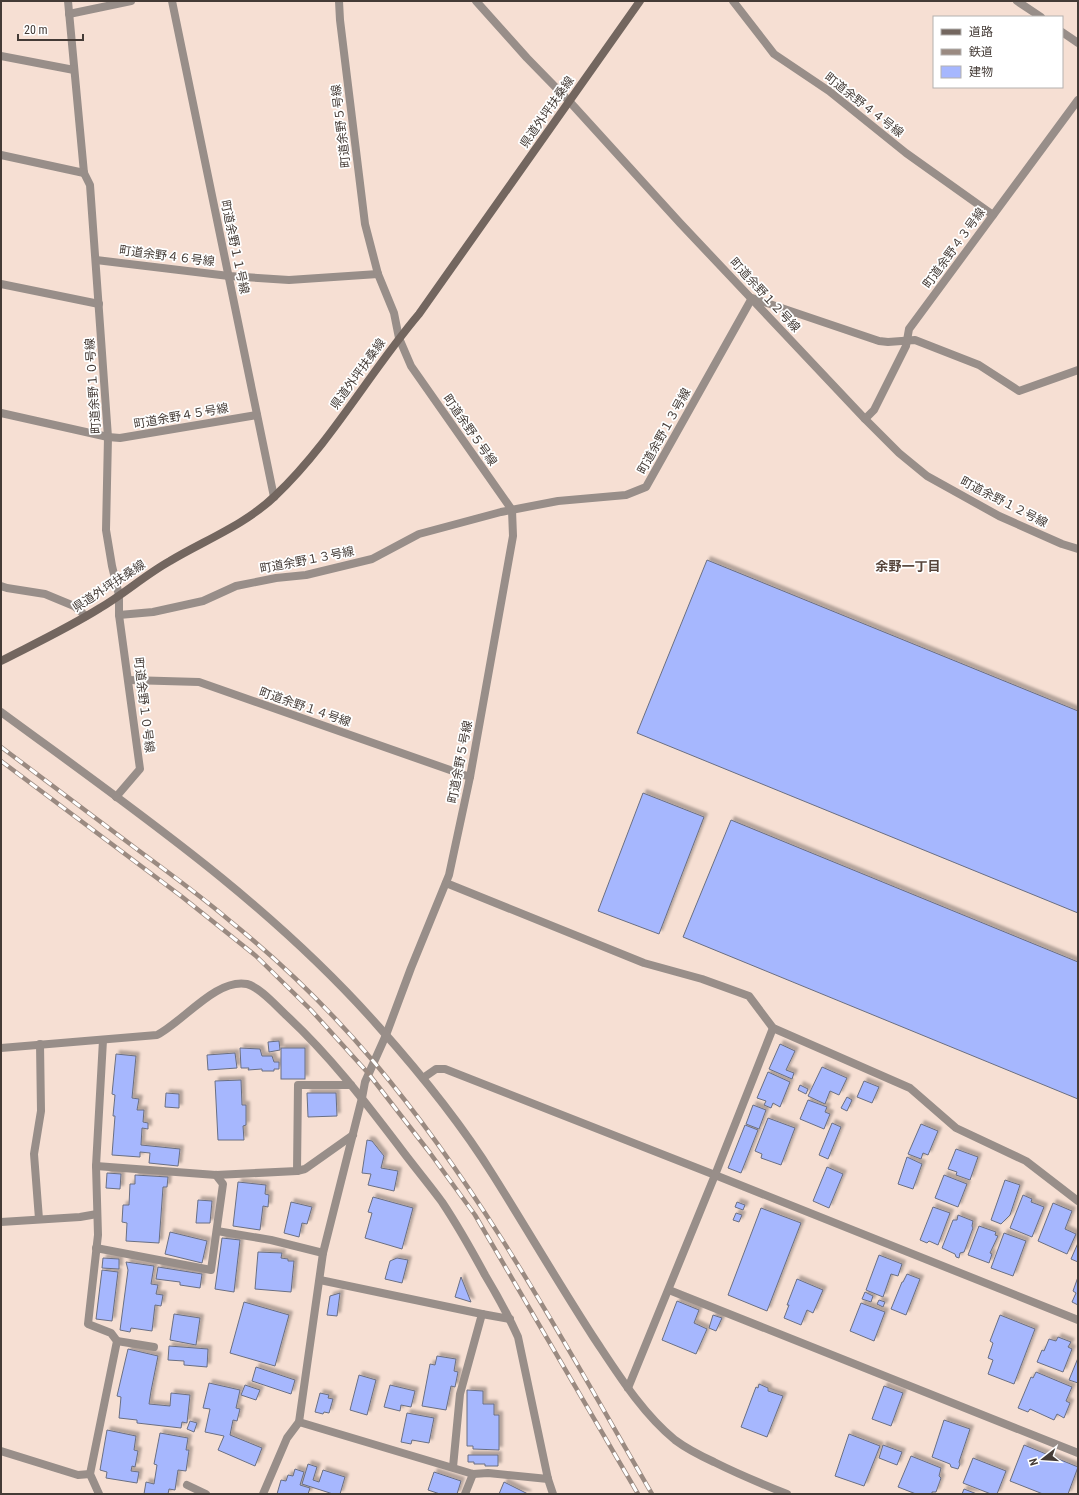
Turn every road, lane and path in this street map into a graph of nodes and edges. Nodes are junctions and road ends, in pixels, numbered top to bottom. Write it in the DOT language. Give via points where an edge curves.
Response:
graph roads {
  1 [pos="68,1"];
  2 [pos="131,1"];
  3 [pos="172,1"];
  4 [pos="339,1"];
  5 [pos="476,1"];
  6 [pos="640,1"];
  7 [pos="733,1"];
  8 [pos="1018,1"];
  9 [pos="69,14"];
  10 [pos="1040,16"];
  11 [pos="1063,33"];
  12 [pos="1078,43"];
  13 [pos="1,56"];
  14 [pos="74,70"];
  15 [pos="1078,100"];
  16 [pos="569,101"];
  17 [pos="1,155"];
  18 [pos="84,173"];
  19 [pos="993,215"];
  20 [pos="96,260"];
  21 [pos="378,274"];
  22 [pos="229,276"];
  23 [pos="1,284"];
  24 [pos="752,298"];
  25 [pos="99,304"];
  26 [pos="399,338"];
  27 [pos="907,341"];
  28 [pos="1078,370"];
  29 [pos="1,413"];
  30 [pos="257,415"];
  31 [pos="865,419"];
  32 [pos="108,437"];
  33 [pos="274,497"];
  34 [pos="512,510"];
  35 [pos="1077,546"];
  36 [pos="1,586"];
  37 [pos="119,595"];
  38 [pos="119,615"];
  39 [pos="86,616"];
  40 [pos="1,661"];
  41 [pos="129,680"];
  42 [pos="1,712"];
  43 [pos="470,777"];
  44 [pos="116,797"];
  45 [pos="446,883"];
  46 [pos="773,1028"];
  47 [pos="386,1035"];
  48 [pos="103,1040"];
  49 [pos="40,1044"];
  50 [pos="1,1048"];
  51 [pos="423,1078"];
  52 [pos="351,1085"];
  53 [pos="362,1098"];
  54 [pos="353,1134"];
  55 [pos="96,1166"];
  56 [pos="297,1171"];
  57 [pos="216,1175"];
  58 [pos="716,1175"];
  59 [pos="1078,1201"];
  60 [pos="97,1214"];
  61 [pos="39,1219"];
  62 [pos="1,1222"];
  63 [pos="217,1231"];
  64 [pos="96,1248"];
  65 [pos="323,1253"];
  66 [pos="320,1280"];
  67 [pos="669,1290"];
  68 [pos="482,1314"];
  69 [pos="510,1320"];
  70 [pos="1078,1320"];
  71 [pos="117,1341"];
  72 [pos="154,1347"];
  73 [pos="628,1388"];
  74 [pos="299,1422"];
  75 [pos="1,1451"];
  76 [pos="1078,1453"];
  77 [pos="453,1467"];
  78 [pos="90,1474"];
  79 [pos="473,1474"];
  80 [pos="548,1479"];
  81 [pos="187,1485"];
  82 [pos="99,1494"];
  83 [pos="206,1494"];
  84 [pos="263,1494"];
  85 [pos="465,1494"];
  86 [pos="553,1494"];
  87 [pos="787,1494"];
  1 -- 9 [label="street, 町道余野１０号線"];
  2 -- 9 [label="street"];
  3 -- 22 [label="street, 町道余野１１号線"];
  4 -- 21 [label="street, 町道余野５号線" via="365,224"];
  5 -- 16 [label="street, 町道余野１２号線"];
  6 -- 16 [label="main road, 県道外坪扶桑線"];
  7 -- 19 [label="street, 町道余野４４号線" via="774,54 829,91 906,153"];
  8 -- 10 [label="street"];
  9 -- 14 [label="street, 町道余野１０号線"];
  11 -- 12 [label="street"];
  13 -- 14 [label="street"];
  14 -- 18 [label="street, 町道余野１０号線"];
  15 -- 19 [label="street, 町道余野４３号線"];
  16 -- 24 [label="street, 町道余野１２号線"];
  16 -- 26 [label="main road, 県道外坪扶桑線" via="419,314"];
  17 -- 18 [label="street"];
  18 -- 20 [label="street, 町道余野１０号線" via="90,184"];
  19 -- 27 [label="street, 町道余野４３号線" via="909,329"];
  20 -- 22 [label="street, 町道余野４６号線"];
  20 -- 25 [label="street, 町道余野１０号線"];
  21 -- 22 [label="street, 町道余野４６号線" via="289,280"];
  21 -- 26 [label="street, 町道余野５号線" via="394,313"];
  22 -- 30 [label="street, 町道余野１１号線"];
  23 -- 25 [label="street"];
  24 -- 27 [label="street" via="879,341"];
  24 -- 31 [label="street, 町道余野１２号線"];
  24 -- 34 [label="street, 町道余野１３号線" via="646,487 626,495"];
  25 -- 32 [label="street, 町道余野１０号線"];
  26 -- 33 [label="main road, 県道外坪扶桑線" via="311,458"];
  26 -- 34 [label="street, 町道余野５号線" via="411,366"];
  27 -- 28 [label="street" via="915,340 979,365 1019,391"];
  27 -- 31 [label="street, 町道余野４３号線" via="874,410"];
  29 -- 32 [label="street, 町道余野４５号線"];
  30 -- 32 [label="street, 町道余野４５号線" via="120,438"];
  30 -- 33 [label="street, 町道余野１１号線"];
  31 -- 35 [label="street, 町道余野１２号線" via="899,453 927,476 999,516 1062,544"];
  32 -- 37 [label="street, 町道余野１０号線" via="106,530"];
  33 -- 37 [label="main road, 県道外坪扶桑線" via="239,522 170,561"];
  34 -- 38 [label="street, 町道余野１３号線" via="419,534 372,559 306,575 236,586 203,601 153,612"];
  34 -- 43 [label="street, 町道余野５号線" via="513,536"];
  36 -- 39 [label="street" via="45,594 74,606"];
  37 -- 38 [label="street, 町道余野１０号線"];
  37 -- 39 [label="main road, 県道外坪扶桑線"];
  38 -- 41 [label="street, 町道余野１０号線"];
  39 -- 40 [label="main road, 県道外坪扶桑線"];
  41 -- 43 [label="street, 町道余野１４号線" via="199,682"];
  41 -- 44 [label="street, 町道余野１０号線" via="140,769"];
  42 -- 44 [label="street"];
  43 -- 45 [label="street, 町道余野５号線"];
  44 -- 47 [label="street" via="190,852 253,905 318,964"];
  45 -- 46 [label="street" via="644,963 702,979 749,996"];
  45 -- 47 [label="street, 町道余野５号線" via="410,968"];
  46 -- 58 [label="street"];
  46 -- 59 [label="street" via="910,1088 956,1128 1026,1161"];
  47 -- 51 [label="street"];
  47 -- 53 [label="street, 町道余野５号線" via="365,1082"];
  48 -- 49 [label="street"];
  48 -- 52 [label="street" via="157,1035 218,991 231,985 248,984 269,999 313,1040"];
  48 -- 55 [label="street"];
  49 -- 50 [label="street"];
  49 -- 61 [label="street" via="41,1111 34,1154"];
  51 -- 58 [label="street" via="436,1069 445,1069"];
  51 -- 73 [label="street" via="492,1173 561,1286"];
  52 -- 53 [label="street"];
  52 -- 56 [label="street" via="298,1085"];
  53 -- 54 [label="street, 町道余野５号線"];
  53 -- 69 [label="street" via="442,1202"];
  54 -- 56 [label="street" via="305,1169"];
  54 -- 65 [label="street, 町道余野５号線"];
  55 -- 57 [label="street"];
  55 -- 60 [label="street"];
  56 -- 57 [label="street"];
  57 -- 63 [label="street" via="223,1184"];
  58 -- 67 [label="street"];
  58 -- 70 [label="street"];
  60 -- 61 [label="street"];
  60 -- 64 [label="street"];
  61 -- 62 [label="street"];
  63 -- 64 [label="street" via="211,1270"];
  63 -- 65 [label="street" via="271,1240"];
  64 -- 71 [label="street" via="88,1324 111,1332"];
  65 -- 66 [label="street, 町道余野５号線"];
  66 -- 68 [label="street"];
  66 -- 74 [label="street, 町道余野５号線"];
  67 -- 73 [label="street"];
  67 -- 76 [label="street"];
  68 -- 69 [label="street"];
  68 -- 77 [label="street" via="460,1394"];
  69 -- 80 [label="street" via="518,1337"];
  71 -- 72 [label="street"];
  71 -- 78 [label="street"];
  73 -- 87 [label="street" via="675,1440 747,1478"];
  74 -- 77 [label="street"];
  74 -- 84 [label="street" via="287,1438"];
  75 -- 78 [label="street" via="78,1475"];
  77 -- 79 [label="street"];
  78 -- 82 [label="street"];
  79 -- 80 [label="street"];
  79 -- 85 [label="street"];
  80 -- 86 [label="street"];
  81 -- 83 [label="street"];
}
